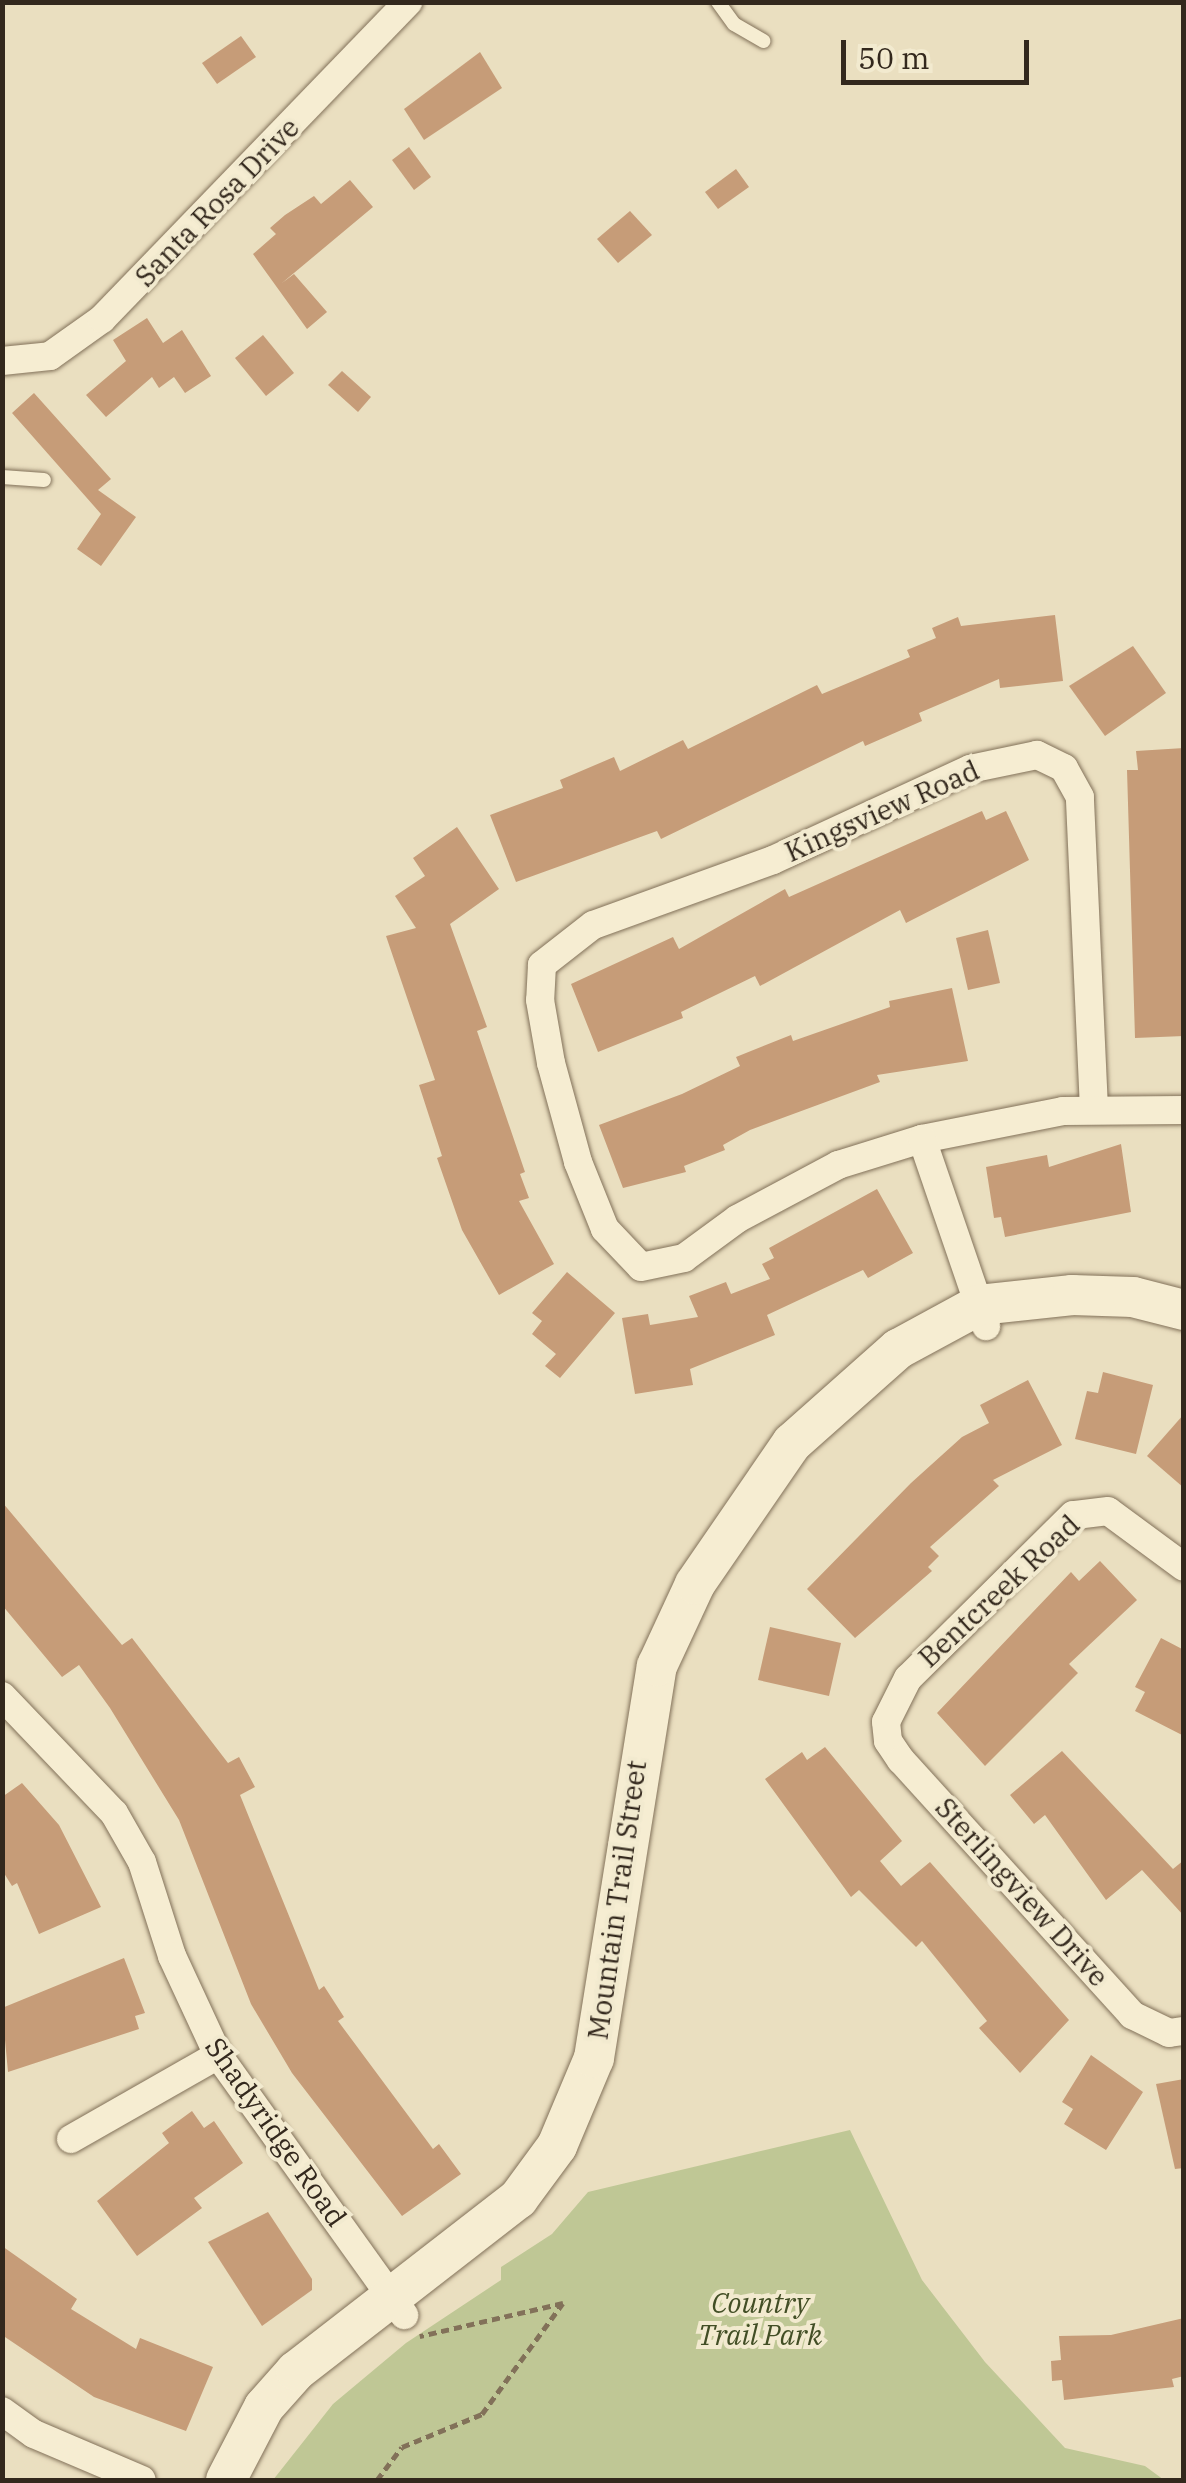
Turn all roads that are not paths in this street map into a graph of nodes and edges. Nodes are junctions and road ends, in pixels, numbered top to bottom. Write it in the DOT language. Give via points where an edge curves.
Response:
graph roads {
  1 [pos="408,2"];
  2 [pos="718,2"];
  3 [pos="764,41"];
  4 [pos="3,361"];
  5 [pos="2,371"];
  6 [pos="2,477"];
  7 [pos="44,480"];
  8 [pos="1094,1108"];
  9 [pos="1184,1110"];
  10 [pos="922,1139"];
  11 [pos="1184,1310"];
  12 [pos="982,1316"];
  13 [pos="1184,1332"];
  14 [pos="1184,1567"];
  15 [pos="2,1696"];
  16 [pos="886,1722"];
  17 [pos="1184,2031"];
  18 [pos="218,2055"];
  19 [pos="70,2139"];
  20 [pos="397,2305"];
  21 [pos="2,2411"];
  22 [pos="142,2480"];
  23 [pos="226,2480"];
  24 [pos="248,2480"];
  1 -- 4 [label="street, Santa Rosa Drive" via="102,319 50,356"];
  2 -- 3 [label="lane" via="734,24"];
  4 -- 5 [label="lane"];
  6 -- 7 [label="lane"];
  8 -- 9 [label="street"];
  8 -- 10 [label="street"];
  8 -- 10 [label="street, Kingsview Road" via="1080,796 1064,768 1037,754 970,769 773,860 593,925 550,952 542,965 540,1000 560,1102 606,1229 641,1267 684,1258 737,1219 838,1165"];
  10 -- 12 [label="street"];
  11 -- 12 [label="street" via="1133,1297 1072,1295"];
  12 -- 13 [label="street" via="1119,1316"];
  12 -- 20 [label="street, Mountain Trail Street" via="898,1349 811,1422 695,1584 657,1666 645,1713 594,2058 581,2098 558,2146 518,2199"];
  14 -- 16 [label="street, Bentcreek Road" via="1108,1511 1073,1515 908,1678"];
  15 -- 18 [label="street, Shadyridge Road" via="114,1813 142,1862 172,1956"];
  16 -- 17 [label="street, Sterlingview Drive" via="888,1741 901,1760 1132,2014 1169,2033"];
  18 -- 19 [label="street"];
  18 -- 20 [label="street, Shadyridge Road"];
  20 -- 23 [label="street, Mountain Trail Street" via="316,2353 264,2407"];
  20 -- 24 [label="street, Mountain Trail Street" via="298,2402"];
  21 -- 22 [label="street" via="79,2456"];
}
